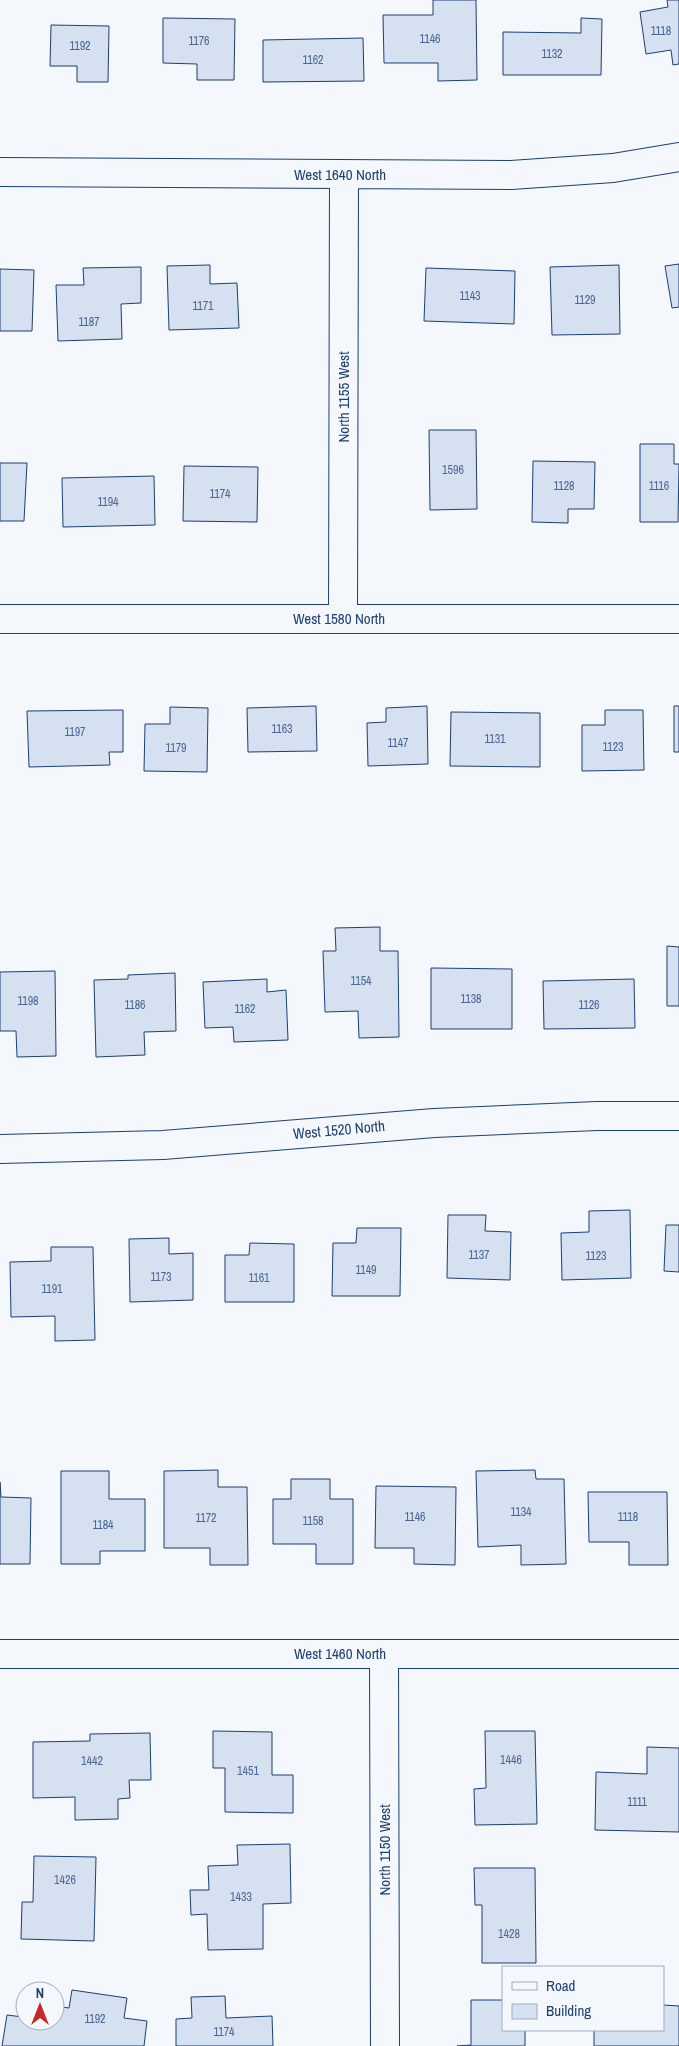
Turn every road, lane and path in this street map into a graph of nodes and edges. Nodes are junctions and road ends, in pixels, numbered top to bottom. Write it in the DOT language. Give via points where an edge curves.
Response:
graph roads {
  1 [pos="679,158"];
  2 [pos="0,172"];
  3 [pos="344,175"];
  4 [pos="0,619"];
  5 [pos="343,619"];
  6 [pos="679,619"];
  7 [pos="679,1116"];
  8 [pos="0,1149"];
  9 [pos="0,1654"];
  10 [pos="384,1654"];
  11 [pos="679,1654"];
  12 [pos="385,2046"];
  1 -- 3 [label="street, West 1640 North" via="613,168 511,175"];
  2 -- 3 [label="street, West 1640 North"];
  3 -- 5 [label="street, North 1155 West"];
  4 -- 5 [label="street, West 1580 North"];
  5 -- 6 [label="street, West 1580 North"];
  7 -- 8 [label="street, West 1520 North" via="434,1122 163,1145"];
  9 -- 10 [label="street, West 1460 North"];
  10 -- 11 [label="street, West 1460 North"];
  10 -- 12 [label="street, North 1150 West"];
}
